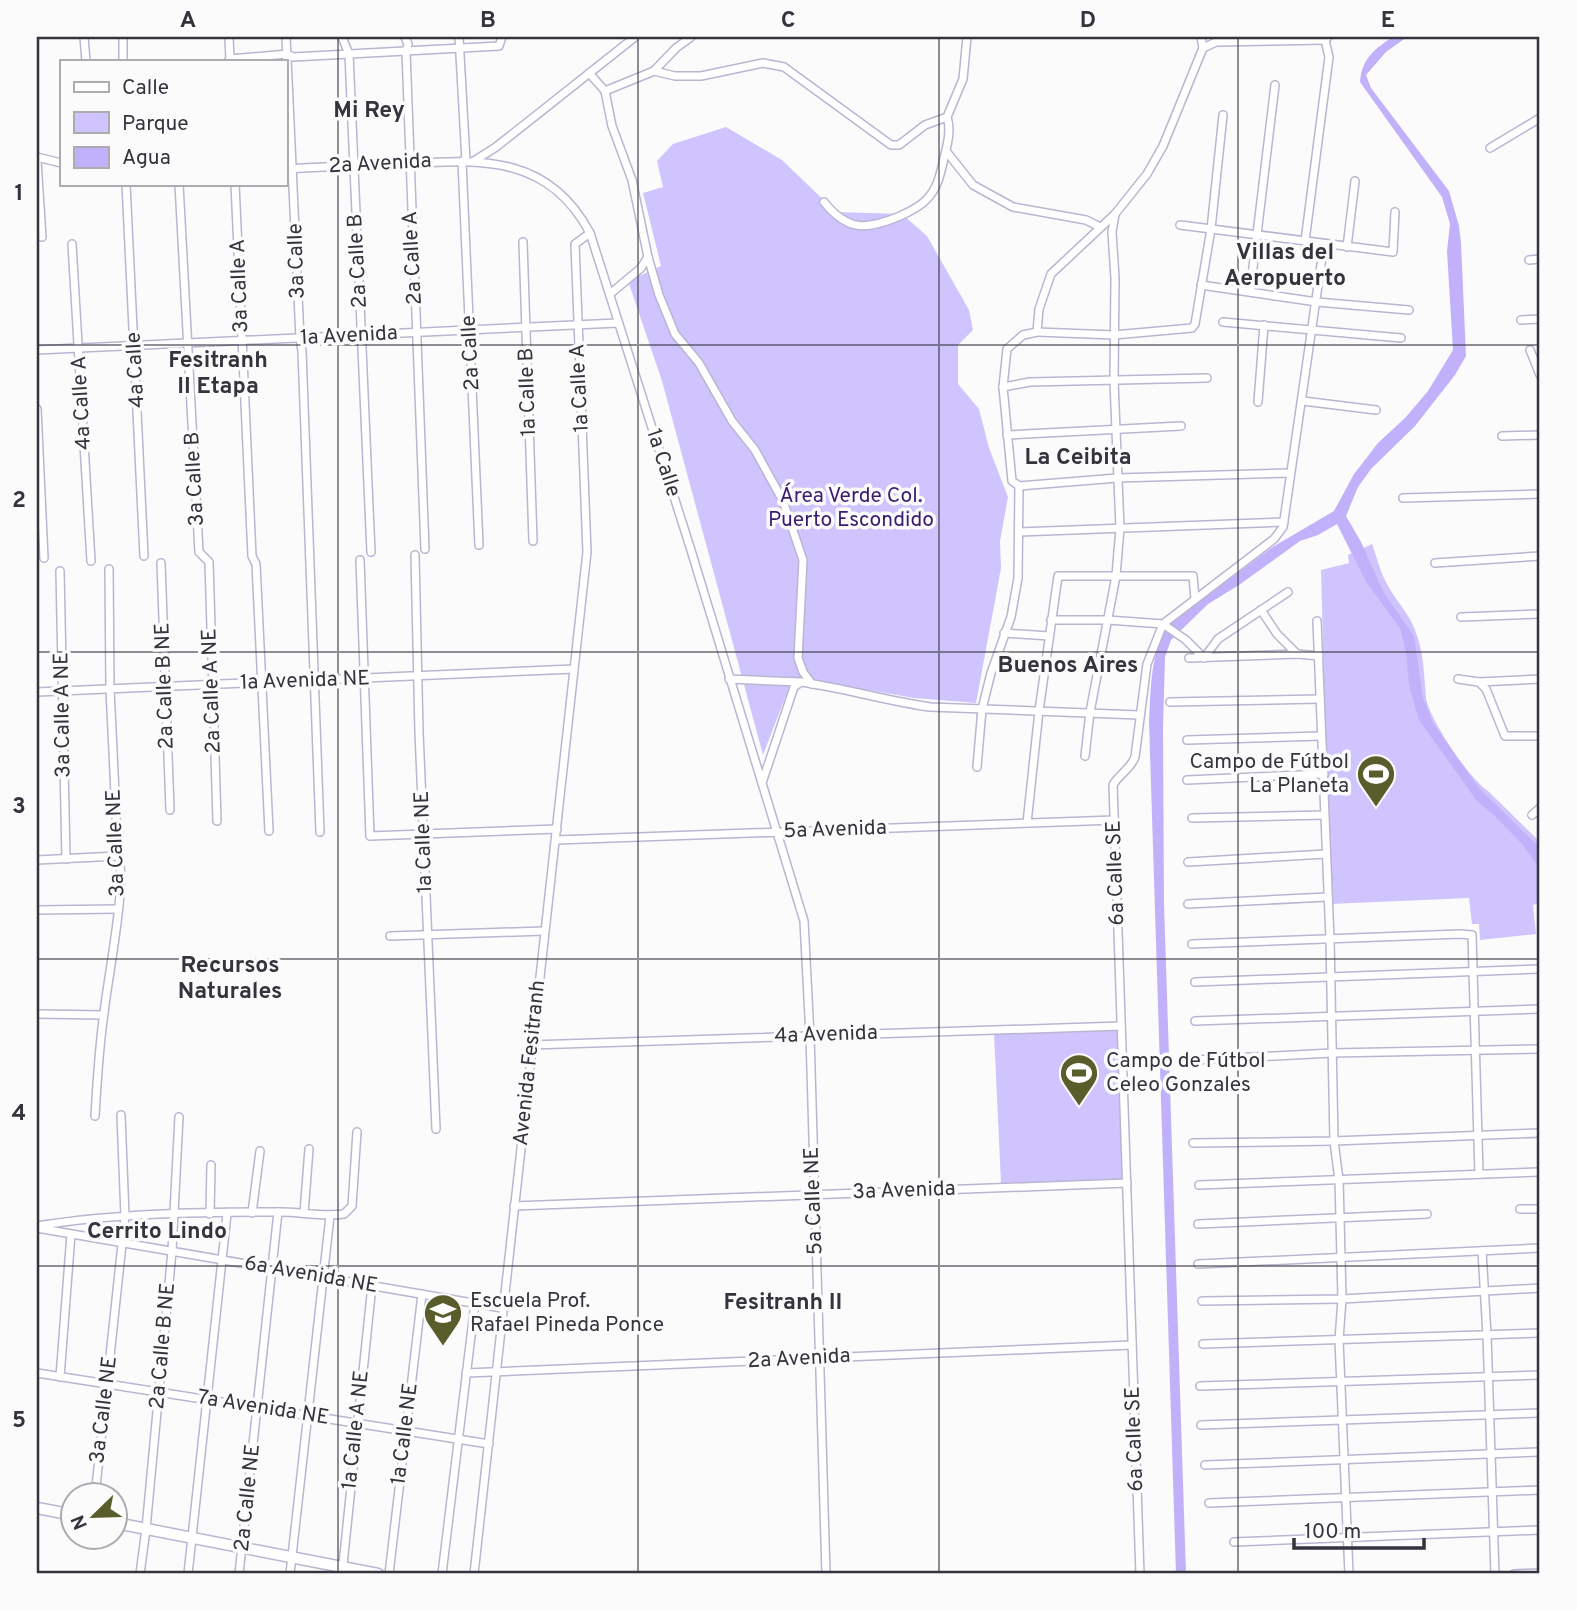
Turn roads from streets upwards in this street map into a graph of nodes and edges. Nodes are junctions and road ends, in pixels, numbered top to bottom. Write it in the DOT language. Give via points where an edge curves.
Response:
graph roads {
  1 [pos="83,37"];
  2 [pos="123,37"];
  3 [pos="229,37"];
  4 [pos="286,37"];
  5 [pos="342,37"];
  6 [pos="405,37"];
  7 [pos="459,37"];
  8 [pos="502,37"];
  9 [pos="635,37"];
  10 [pos="691,37"];
  11 [pos="967,37"];
  12 [pos="1201,37"];
  13 [pos="1324,38"];
  14 [pos="1214,39"];
  15 [pos="1239,40"];
  16 [pos="458,48"];
  17 [pos="1203,48"];
  18 [pos="405,52"];
  19 [pos="287,54"];
  20 [pos="349,54"];
  21 [pos="86,60"];
  22 [pos="123,60"];
  23 [pos="229,60"];
  24 [pos="654,71"];
  25 [pos="589,73"];
  26 [pos="1275,85"];
  27 [pos="606,91"];
  28 [pos="1223,115"];
  29 [pos="947,117"];
  30 [pos="1540,118"];
  31 [pos="1490,148"];
  32 [pos="946,151"];
  33 [pos="37,159"];
  34 [pos="467,161"];
  35 [pos="60,163"];
  36 [pos="408,163"];
  37 [pos="354,166"];
  38 [pos="289,168"];
  39 [pos="1355,181"];
  40 [pos="126,186"];
  41 [pos="178,186"];
  42 [pos="236,186"];
  43 [pos="824,202"];
  44 [pos="1395,212"];
  45 [pos="1115,214"];
  46 [pos="1180,225"];
  47 [pos="1100,227"];
  48 [pos="1211,229"];
  49 [pos="590,233"];
  50 [pos="1256,235"];
  51 [pos="42,237"];
  52 [pos="1305,241"];
  53 [pos="523,242"];
  54 [pos="72,244"];
  55 [pos="1324,244"];
  56 [pos="1347,247"];
  57 [pos="648,257"];
  58 [pos="1540,259"];
  59 [pos="1529,260"];
  60 [pos="1201,285"];
  61 [pos="1250,292"];
  62 [pos="610,294"];
  63 [pos="1317,302"];
  64 [pos="1409,310"];
  65 [pos="1540,319"];
  66 [pos="1521,320"];
  67 [pos="1223,322"];
  68 [pos="618,323"];
  69 [pos="578,326"];
  70 [pos="1264,326"];
  71 [pos="526,327"];
  72 [pos="470,330"];
  73 [pos="1313,330"];
  74 [pos="417,332"];
  75 [pos="1037,332"];
  76 [pos="361,335"];
  77 [pos="1114,335"];
  78 [pos="300,338"];
  79 [pos="1401,338"];
  80 [pos="242,340"];
  81 [pos="188,342"];
  82 [pos="135,345"];
  83 [pos="79,348"];
  84 [pos="37,350"];
  85 [pos="1530,351"];
  86 [pos="1540,375"];
  87 [pos="1207,378"];
  88 [pos="1114,381"];
  89 [pos="1003,387"];
  90 [pos="1303,401"];
  91 [pos="1258,402"];
  92 [pos="37,409"];
  93 [pos="1376,410"];
  94 [pos="1181,426"];
  95 [pos="1116,430"];
  96 [pos="1007,435"];
  97 [pos="1540,435"];
  98 [pos="1502,436"];
  99 [pos="1290,473"];
  100 [pos="1117,478"];
  101 [pos="1019,486"];
  102 [pos="1540,494"];
  103 [pos="1403,498"];
  104 [pos="1284,522"];
  105 [pos="1120,528"];
  106 [pos="1019,533"];
  107 [pos="533,541"];
  108 [pos="479,545"];
  109 [pos="425,549"];
  110 [pos="371,552"];
  111 [pos="587,552"];
  112 [pos="415,555"];
  113 [pos="144,556"];
  114 [pos="1540,556"];
  115 [pos="44,558"];
  116 [pos="360,560"];
  117 [pos="91,561"];
  118 [pos="208,562"];
  119 [pos="1435,562"];
  120 [pos="161,563"];
  121 [pos="108,569"];
  122 [pos="60,571"];
  123 [pos="1116,576"];
  124 [pos="1288,592"];
  125 [pos="1195,598"];
  126 [pos="1261,610"];
  127 [pos="1540,614"];
  128 [pos="1461,617"];
  129 [pos="1108,620"];
  130 [pos="1051,621"];
  131 [pos="1317,621"];
  132 [pos="1165,626"];
  133 [pos="1004,634"];
  134 [pos="1049,636"];
  135 [pos="1297,654"];
  136 [pos="1319,656"];
  137 [pos="1189,658"];
  138 [pos="1204,658"];
  139 [pos="574,669"];
  140 [pos="417,676"];
  141 [pos="364,678"];
  142 [pos="729,679"];
  143 [pos="1458,679"];
  144 [pos="1540,679"];
  145 [pos="313,680"];
  146 [pos="800,682"];
  147 [pos="1479,682"];
  148 [pos="262,683"];
  149 [pos="812,684"];
  150 [pos="212,685"];
  151 [pos="166,687"];
  152 [pos="110,689"];
  153 [pos="62,691"];
  154 [pos="37,692"];
  155 [pos="1320,699"];
  156 [pos="1170,702"];
  157 [pos="982,709"];
  158 [pos="1039,711"];
  159 [pos="1090,712"];
  160 [pos="1139,715"];
  161 [pos="1321,736"];
  162 [pos="1540,736"];
  163 [pos="1186,740"];
  164 [pos="1085,756"];
  165 [pos="977,767"];
  166 [pos="1324,774"];
  167 [pos="1187,780"];
  168 [pos="762,783"];
  169 [pos="1540,808"];
  170 [pos="170,810"];
  171 [pos="1324,815"];
  172 [pos="1532,815"];
  173 [pos="1192,818"];
  174 [pos="1115,820"];
  175 [pos="217,821"];
  176 [pos="1027,823"];
  177 [pos="557,829"];
  178 [pos="269,831"];
  179 [pos="320,832"];
  180 [pos="778,832"];
  181 [pos="424,834"];
  182 [pos="555,840"];
  183 [pos="1326,854"];
  184 [pos="118,856"];
  185 [pos="66,859"];
  186 [pos="37,860"];
  187 [pos="1188,862"];
  188 [pos="1327,897"];
  189 [pos="1188,904"];
  190 [pos="118,909"];
  191 [pos="37,910"];
  192 [pos="544,930"];
  193 [pos="428,934"];
  194 [pos="390,936"];
  195 [pos="1330,939"];
  196 [pos="1192,944"];
  197 [pos="1540,969"];
  198 [pos="1473,973"];
  199 [pos="1330,979"];
  200 [pos="1195,982"];
  201 [pos="1540,1009"];
  202 [pos="1474,1013"];
  203 [pos="37,1014"];
  204 [pos="1331,1014"];
  205 [pos="103,1015"];
  206 [pos="1195,1021"];
  207 [pos="1121,1026"];
  208 [pos="810,1036"];
  209 [pos="531,1045"];
  210 [pos="1540,1049"];
  211 [pos="1475,1052"];
  212 [pos="1332,1053"];
  213 [pos="1194,1060"];
  214 [pos="121,1115"];
  215 [pos="95,1116"];
  216 [pos="179,1117"];
  217 [pos="436,1129"];
  218 [pos="358,1132"];
  219 [pos="1540,1133"];
  220 [pos="1478,1135"];
  221 [pos="1334,1141"];
  222 [pos="1193,1143"];
  223 [pos="309,1149"];
  224 [pos="260,1151"];
  225 [pos="211,1165"];
  226 [pos="1540,1172"];
  227 [pos="1479,1174"];
  228 [pos="1339,1180"];
  229 [pos="1127,1183"];
  230 [pos="1199,1185"];
  231 [pos="813,1194"];
  232 [pos="514,1206"];
  233 [pos="1520,1209"];
  234 [pos="1540,1209"];
  235 [pos="278,1212"];
  236 [pos="252,1213"];
  237 [pos="304,1213"];
  238 [pos="210,1214"];
  239 [pos="227,1214"];
  240 [pos="1427,1214"];
  241 [pos="175,1215"];
  242 [pos="125,1216"];
  243 [pos="330,1216"];
  244 [pos="1340,1218"];
  245 [pos="1198,1224"];
  246 [pos="37,1227"];
  247 [pos="71,1234"];
  248 [pos="122,1242"];
  249 [pos="1540,1248"];
  250 [pos="172,1251"];
  251 [pos="1482,1251"];
  252 [pos="1341,1257"];
  253 [pos="223,1260"];
  254 [pos="1198,1264"];
  255 [pos="272,1268"];
  256 [pos="322,1277"];
  257 [pos="372,1285"];
  258 [pos="1540,1289"];
  259 [pos="1484,1291"];
  260 [pos="422,1294"];
  261 [pos="1342,1299"];
  262 [pos="1202,1301"];
  263 [pos="475,1303"];
  264 [pos="502,1308"];
  265 [pos="1540,1333"];
  266 [pos="1487,1335"];
  267 [pos="1339,1340"];
  268 [pos="1203,1344"];
  269 [pos="1132,1345"];
  270 [pos="818,1358"];
  271 [pos="496,1372"];
  272 [pos="37,1373"];
  273 [pos="466,1373"];
  274 [pos="1540,1375"];
  275 [pos="60,1377"];
  276 [pos="1489,1377"];
  277 [pos="1341,1382"];
  278 [pos="108,1384"];
  279 [pos="1199,1386"];
  280 [pos="159,1392"];
  281 [pos="207,1400"];
  282 [pos="258,1408"];
  283 [pos="1540,1413"];
  284 [pos="306,1415"];
  285 [pos="1489,1415"];
  286 [pos="1343,1421"];
  287 [pos="356,1423"];
  288 [pos="1201,1425"];
  289 [pos="406,1431"];
  290 [pos="458,1439"];
  291 [pos="489,1444"];
  292 [pos="1540,1452"];
  293 [pos="1489,1454"];
  294 [pos="1344,1460"];
  295 [pos="1205,1465"];
  296 [pos="96,1482"];
  297 [pos="1540,1490"];
  298 [pos="1492,1493"];
  299 [pos="1346,1497"];
  300 [pos="1209,1503"];
  301 [pos="37,1508"];
  302 [pos="60,1512"];
  303 [pos="130,1526"];
  304 [pos="146,1530"];
  305 [pos="1540,1531"];
  306 [pos="1494,1532"];
  307 [pos="1347,1536"];
  308 [pos="192,1538"];
  309 [pos="1234,1542"];
  310 [pos="242,1548"];
  311 [pos="292,1558"];
  312 [pos="343,1571"];
  313 [pos="1540,1573"];
  314 [pos="140,1574"];
  315 [pos="188,1574"];
  316 [pos="239,1574"];
  317 [pos="290,1574"];
  318 [pos="378,1574"];
  319 [pos="389,1574"];
  320 [pos="442,1574"];
  321 [pos="474,1574"];
  322 [pos="826,1574"];
  323 [pos="1140,1574"];
  324 [pos="1349,1574"];
  325 [pos="1495,1574"];
  326 [pos="1514,1574"];
  1 -- 21 [label="street"];
  2 -- 22 [label="street"];
  3 -- 23 [label="street"];
  4 -- 19 [label="street, 3a Calle"];
  5 -- 20 [label="street, 2a Calle B"];
  6 -- 18 [label="street, 2a Calle A"];
  7 -- 16 [label="street, 2a Calle"];
  8 -- 16 [label="street" via="499,46"];
  9 -- 25 [label="street"];
  10 -- 24 [label="street"];
  11 -- 29 [label="street" via="963,79"];
  12 -- 17 [label="street"];
  13 -- 15 [label="street"];
  13 -- 52 [label="street" via="1329,57"];
  14 -- 15 [label="street"];
  14 -- 17 [label="street"];
  16 -- 18 [label="street"];
  16 -- 34 [label="street, 2a Calle"];
  17 -- 45 [label="street" via="1163,146"];
  18 -- 20 [label="street"];
  18 -- 36 [label="street, 2a Calle A"];
  19 -- 20 [label="street"];
  19 -- 23 [label="street"];
  19 -- 38 [label="street, 3a Calle"];
  20 -- 37 [label="street, 2a Calle B"];
  24 -- 27 [label="street"];
  24 -- 29 [label="street" via="701,76 763,63 784,67 891,145 899,145 925,125"];
  25 -- 27 [label="street"];
  25 -- 34 [label="street" via="496,148"];
  26 -- 50 [label="street"];
  27 -- 57 [label="street"];
  28 -- 48 [label="street"];
  29 -- 32 [label="street"];
  30 -- 31 [label="street"];
  32 -- 43 [label="street" via="936,187 926,201 883,223 856,226 843,221"];
  32 -- 47 [label="street" via="973,185 1013,207 1086,220"];
  33 -- 35 [label="street"];
  33 -- 51 [label="street"];
  34 -- 36 [label="street, 2a Avenida"];
  34 -- 49 [label="street, 1a Calle" via="505,164 553,186 580,214"];
  34 -- 72 [label="street, 2a Calle"];
  36 -- 37 [label="street, 2a Avenida"];
  36 -- 74 [label="street, 2a Calle A"];
  37 -- 38 [label="street, 2a Avenida"];
  37 -- 76 [label="street, 2a Calle B"];
  38 -- 78 [label="street, 3a Calle"];
  39 -- 56 [label="street"];
  40 -- 82 [label="street, 4a Calle"];
  41 -- 81 [label="street, 3a Calle B"];
  42 -- 80 [label="street, 3a Calle A"];
  44 -- 56 [label="street" via="1393,252"];
  45 -- 47 [label="street"];
  45 -- 77 [label="street"];
  46 -- 48 [label="street"];
  47 -- 75 [label="street" via="1051,274"];
  48 -- 50 [label="street"];
  48 -- 60 [label="street"];
  49 -- 62 [label="street, 1a Calle"];
  49 -- 69 [label="street, 1a Calle A" via="575,244"];
  50 -- 52 [label="street"];
  50 -- 61 [label="street"];
  52 -- 55 [label="street"];
  53 -- 71 [label="street, 1a Calle B"];
  54 -- 83 [label="street, 4a Calle A"];
  55 -- 56 [label="street"];
  55 -- 63 [label="street"];
  57 -- 62 [label="street"];
  57 -- 149 [label="street" via="676,334 755,450 783,502 803,560 798,658"];
  58 -- 59 [label="street"];
  60 -- 61 [label="street"];
  60 -- 77 [label="street" via="1192,328"];
  61 -- 63 [label="street"];
  62 -- 68 [label="street, 1a Calle"];
  63 -- 64 [label="street"];
  63 -- 73 [label="street"];
  65 -- 66 [label="street"];
  67 -- 70 [label="street"];
  68 -- 69 [label="street, 1a Avenida"];
  68 -- 142 [label="street, 1a Calle"];
  69 -- 71 [label="street, 1a Avenida"];
  69 -- 111 [label="street, 1a Calle A"];
  70 -- 73 [label="street"];
  70 -- 91 [label="street"];
  71 -- 72 [label="street, 1a Avenida"];
  71 -- 107 [label="street, 1a Calle B"];
  72 -- 74 [label="street, 1a Avenida"];
  72 -- 108 [label="street, 2a Calle"];
  73 -- 79 [label="street"];
  73 -- 90 [label="street"];
  74 -- 76 [label="street, 1a Avenida"];
  74 -- 109 [label="street, 2a Calle A"];
  75 -- 77 [label="street"];
  75 -- 89 [label="street" via="1023,335 1007,349"];
  76 -- 78 [label="street, 1a Avenida"];
  76 -- 110 [label="street, 2a Calle B"];
  77 -- 88 [label="street"];
  78 -- 80 [label="street, 1a Avenida"];
  78 -- 145 [label="street, 3a Calle"];
  80 -- 81 [label="street, 1a Avenida"];
  80 -- 148 [label="street, 3a Calle A"];
  81 -- 82 [label="street, 1a Avenida"];
  81 -- 118 [label="street, 3a Calle B" via="199,552"];
  82 -- 83 [label="street, 1a Avenida"];
  82 -- 113 [label="street, 4a Calle"];
  83 -- 84 [label="street, 1a Avenida"];
  83 -- 117 [label="street, 4a Calle A"];
  85 -- 86 [label="street"];
  87 -- 88 [label="street"];
  88 -- 89 [label="street" via="1030,382"];
  88 -- 95 [label="street"];
  89 -- 96 [label="street"];
  90 -- 93 [label="street"];
  90 -- 99 [label="street"];
  92 -- 115 [label="street"];
  94 -- 95 [label="street"];
  95 -- 96 [label="street"];
  95 -- 100 [label="street"];
  96 -- 101 [label="street" via="1012,481"];
  97 -- 98 [label="street"];
  99 -- 100 [label="street"];
  99 -- 104 [label="street"];
  100 -- 101 [label="street"];
  100 -- 105 [label="street"];
  101 -- 106 [label="street"];
  102 -- 103 [label="street"];
  104 -- 105 [label="street"];
  104 -- 125 [label="street, 6a Calle SE" via="1274,539"];
  105 -- 106 [label="street"];
  105 -- 123 [label="street"];
  106 -- 133 [label="street" via="1018,578"];
  111 -- 139 [label="street, Avenida Fesitranh"];
  112 -- 140 [label="street, 1a Calle NE"];
  114 -- 119 [label="street"];
  116 -- 141 [label="street"];
  118 -- 150 [label="street, 2a Calle A NE"];
  120 -- 151 [label="street, 2a Calle B NE"];
  121 -- 152 [label="street, 3a Calle NE"];
  122 -- 153 [label="street, 3a Calle A NE"];
  123 -- 125 [label="street" via="1193,576"];
  123 -- 129 [label="street"];
  123 -- 130 [label="street" via="1058,576"];
  124 -- 126 [label="street"];
  125 -- 132 [label="street, 6a Calle SE"];
  126 -- 135 [label="street"];
  126 -- 138 [label="street" via="1218,639"];
  127 -- 128 [label="street"];
  129 -- 130 [label="street"];
  129 -- 132 [label="street"];
  129 -- 159 [label="street"];
  130 -- 134 [label="street"];
  131 -- 136 [label="street"];
  132 -- 138 [label="street"];
  132 -- 160 [label="street, 6a Calle SE" via="1147,664"];
  133 -- 134 [label="street"];
  133 -- 157 [label="street"];
  134 -- 158 [label="street"];
  135 -- 136 [label="street"];
  135 -- 138 [label="street"];
  136 -- 155 [label="street"];
  137 -- 138 [label="street"];
  139 -- 140 [label="street, 1a Avenida NE"];
  139 -- 177 [label="street, Avenida Fesitranh"];
  140 -- 141 [label="street, 1a Avenida NE"];
  140 -- 181 [label="street, 1a Calle NE"];
  141 -- 145 [label="street, 1a Avenida NE"];
  141 -- 181 [label="street" via="370,836"];
  142 -- 146 [label="street"];
  142 -- 168 [label="street, 1a Calle"];
  143 -- 147 [label="street"];
  144 -- 147 [label="street"];
  145 -- 148 [label="street, 1a Avenida NE"];
  145 -- 179 [label="street, 3a Calle"];
  146 -- 149 [label="street"];
  146 -- 168 [label="street" via="794,687"];
  147 -- 162 [label="street" via="1505,736"];
  148 -- 150 [label="street, 1a Avenida NE"];
  148 -- 178 [label="street"];
  149 -- 157 [label="street" via="904,704"];
  150 -- 151 [label="street, 1a Avenida NE"];
  150 -- 175 [label="street, 2a Calle A NE"];
  151 -- 152 [label="street, 1a Avenida NE"];
  151 -- 170 [label="street, 2a Calle B NE"];
  152 -- 153 [label="street, 1a Avenida NE"];
  152 -- 184 [label="street, 3a Calle NE"];
  153 -- 154 [label="street, 1a Avenida NE"];
  153 -- 185 [label="street, 3a Calle A NE"];
  155 -- 156 [label="street"];
  155 -- 161 [label="street"];
  157 -- 158 [label="street"];
  157 -- 165 [label="street"];
  158 -- 159 [label="street"];
  158 -- 176 [label="street"];
  159 -- 160 [label="street"];
  159 -- 164 [label="street"];
  160 -- 174 [label="street, 6a Calle SE" via="1135,757 1113,785"];
  161 -- 163 [label="street"];
  161 -- 166 [label="street"];
  166 -- 167 [label="street"];
  166 -- 171 [label="street"];
  168 -- 180 [label="street, 1a Calle"];
  169 -- 172 [label="street"];
  171 -- 173 [label="street"];
  171 -- 183 [label="street"];
  174 -- 176 [label="street, 5a Avenida"];
  174 -- 207 [label="street, 6a Calle SE"];
  176 -- 180 [label="street, 5a Avenida"];
  177 -- 181 [label="street"];
  177 -- 182 [label="street, Avenida Fesitranh"];
  180 -- 182 [label="street, 5a Avenida"];
  180 -- 208 [label="street, 5a Calle NE" via="804,921"];
  181 -- 193 [label="street, 1a Calle NE"];
  182 -- 192 [label="street, Avenida Fesitranh"];
  183 -- 187 [label="street"];
  183 -- 188 [label="street"];
  184 -- 185 [label="street"];
  184 -- 190 [label="street, 3a Calle NE" via="122,864"];
  185 -- 186 [label="street"];
  188 -- 189 [label="street"];
  188 -- 195 [label="street"];
  190 -- 191 [label="street"];
  190 -- 205 [label="street, 3a Calle NE"];
  192 -- 193 [label="street"];
  192 -- 209 [label="street, Avenida Fesitranh"];
  193 -- 194 [label="street"];
  193 -- 217 [label="street, 1a Calle NE"];
  195 -- 196 [label="street"];
  195 -- 198 [label="street" via="1470,935 1474,938"];
  195 -- 199 [label="street"];
  197 -- 198 [label="street"];
  198 -- 199 [label="street"];
  198 -- 202 [label="street"];
  199 -- 200 [label="street"];
  199 -- 204 [label="street"];
  201 -- 202 [label="street"];
  202 -- 204 [label="street"];
  202 -- 211 [label="street"];
  203 -- 205 [label="street"];
  204 -- 206 [label="street"];
  204 -- 212 [label="street"];
  205 -- 215 [label="street, 3a Calle NE"];
  207 -- 208 [label="street, 4a Avenida"];
  207 -- 229 [label="street, 6a Calle SE"];
  208 -- 209 [label="street, 4a Avenida"];
  208 -- 231 [label="street, 5a Calle NE"];
  209 -- 232 [label="street, Avenida Fesitranh"];
  210 -- 211 [label="street"];
  211 -- 212 [label="street"];
  211 -- 220 [label="street"];
  212 -- 213 [label="street"];
  212 -- 221 [label="street"];
  214 -- 242 [label="street, 3a Calle NE"];
  216 -- 241 [label="street, 2a Calle B NE"];
  218 -- 243 [label="street" via="352,1206 344,1214"];
  219 -- 220 [label="street"];
  220 -- 221 [label="street"];
  220 -- 227 [label="street"];
  221 -- 222 [label="street"];
  221 -- 228 [label="street"];
  223 -- 237 [label="street"];
  224 -- 236 [label="street"];
  225 -- 238 [label="street"];
  226 -- 227 [label="street"];
  227 -- 228 [label="street"];
  228 -- 230 [label="street"];
  228 -- 244 [label="street"];
  229 -- 231 [label="street, 3a Avenida"];
  229 -- 269 [label="street, 6a Calle SE"];
  231 -- 232 [label="street, 3a Avenida"];
  231 -- 270 [label="street, 5a Calle NE"];
  232 -- 264 [label="street, Avenida Fesitranh"];
  233 -- 234 [label="street"];
  235 -- 236 [label="street"];
  235 -- 237 [label="street"];
  235 -- 255 [label="street, 2a Calle NE"];
  236 -- 239 [label="street"];
  237 -- 243 [label="street"];
  238 -- 239 [label="street"];
  238 -- 241 [label="street"];
  239 -- 253 [label="street"];
  240 -- 244 [label="street"];
  241 -- 242 [label="street"];
  241 -- 250 [label="street, 2a Calle B NE"];
  242 -- 246 [label="street"];
  242 -- 248 [label="street, 3a Calle NE"];
  243 -- 256 [label="street"];
  244 -- 245 [label="street"];
  244 -- 252 [label="street"];
  246 -- 247 [label="street, 6a Avenida NE"];
  247 -- 248 [label="street, 6a Avenida NE"];
  247 -- 275 [label="street"];
  248 -- 250 [label="street, 6a Avenida NE"];
  248 -- 278 [label="street, 3a Calle NE"];
  249 -- 251 [label="street"];
  250 -- 253 [label="street, 6a Avenida NE"];
  250 -- 280 [label="street, 2a Calle B NE"];
  251 -- 252 [label="street"];
  251 -- 259 [label="street"];
  252 -- 254 [label="street"];
  252 -- 261 [label="street"];
  253 -- 255 [label="street, 6a Avenida NE"];
  253 -- 281 [label="street"];
  255 -- 256 [label="street, 6a Avenida NE"];
  255 -- 282 [label="street, 2a Calle NE"];
  256 -- 257 [label="street, 6a Avenida NE"];
  256 -- 284 [label="street"];
  257 -- 260 [label="street, 6a Avenida NE"];
  257 -- 287 [label="street, 1a Calle A NE"];
  258 -- 259 [label="street"];
  259 -- 261 [label="street"];
  259 -- 266 [label="street"];
  260 -- 263 [label="street, 6a Avenida NE"];
  260 -- 289 [label="street, 1a Calle NE"];
  261 -- 262 [label="street"];
  261 -- 267 [label="street"];
  263 -- 264 [label="street, 6a Avenida NE"];
  263 -- 273 [label="street"];
  264 -- 271 [label="street, Avenida Fesitranh"];
  265 -- 266 [label="street"];
  266 -- 267 [label="street"];
  266 -- 276 [label="street"];
  267 -- 268 [label="street"];
  267 -- 277 [label="street"];
  269 -- 270 [label="street, 2a Avenida"];
  269 -- 323 [label="street, 6a Calle SE"];
  270 -- 271 [label="street, 2a Avenida"];
  270 -- 322 [label="street, 5a Calle NE"];
  271 -- 273 [label="street, 2a Avenida"];
  271 -- 291 [label="street, Avenida Fesitranh"];
  272 -- 275 [label="street, 7a Avenida NE"];
  273 -- 290 [label="street"];
  274 -- 276 [label="street"];
  275 -- 278 [label="street, 7a Avenida NE"];
  276 -- 277 [label="street"];
  276 -- 285 [label="street"];
  277 -- 279 [label="street"];
  277 -- 286 [label="street"];
  278 -- 280 [label="street, 7a Avenida NE"];
  278 -- 296 [label="street, 3a Calle NE"];
  280 -- 281 [label="street, 7a Avenida NE"];
  280 -- 304 [label="street, 2a Calle B NE"];
  281 -- 282 [label="street, 7a Avenida NE"];
  281 -- 308 [label="street"];
  282 -- 284 [label="street, 7a Avenida NE"];
  282 -- 310 [label="street, 2a Calle NE"];
  283 -- 285 [label="street"];
  284 -- 287 [label="street, 7a Avenida NE"];
  284 -- 311 [label="street"];
  285 -- 286 [label="street"];
  285 -- 293 [label="street"];
  286 -- 288 [label="street"];
  286 -- 294 [label="street"];
  287 -- 289 [label="street, 7a Avenida NE"];
  287 -- 312 [label="street, 1a Calle A NE"];
  289 -- 290 [label="street, 7a Avenida NE"];
  289 -- 319 [label="street, 1a Calle NE"];
  290 -- 291 [label="street, 7a Avenida NE"];
  290 -- 320 [label="street"];
  291 -- 321 [label="street, Avenida Fesitranh"];
  292 -- 293 [label="street"];
  293 -- 294 [label="street"];
  293 -- 298 [label="street"];
  294 -- 295 [label="street"];
  294 -- 299 [label="street"];
  297 -- 298 [label="street"];
  298 -- 299 [label="street"];
  298 -- 306 [label="street"];
  299 -- 300 [label="street"];
  299 -- 307 [label="street"];
  301 -- 302 [label="street"];
  303 -- 304 [label="street"];
  304 -- 308 [label="street"];
  304 -- 314 [label="street, 2a Calle B NE"];
  305 -- 306 [label="street"];
  306 -- 307 [label="street"];
  306 -- 325 [label="street"];
  307 -- 309 [label="street"];
  307 -- 324 [label="street"];
  308 -- 310 [label="street"];
  308 -- 315 [label="street"];
  310 -- 311 [label="street"];
  310 -- 316 [label="street, 2a Calle NE"];
  311 -- 312 [label="street"];
  311 -- 317 [label="street"];
  312 -- 318 [label="street"];
  313 -- 326 [label="street"];
}
